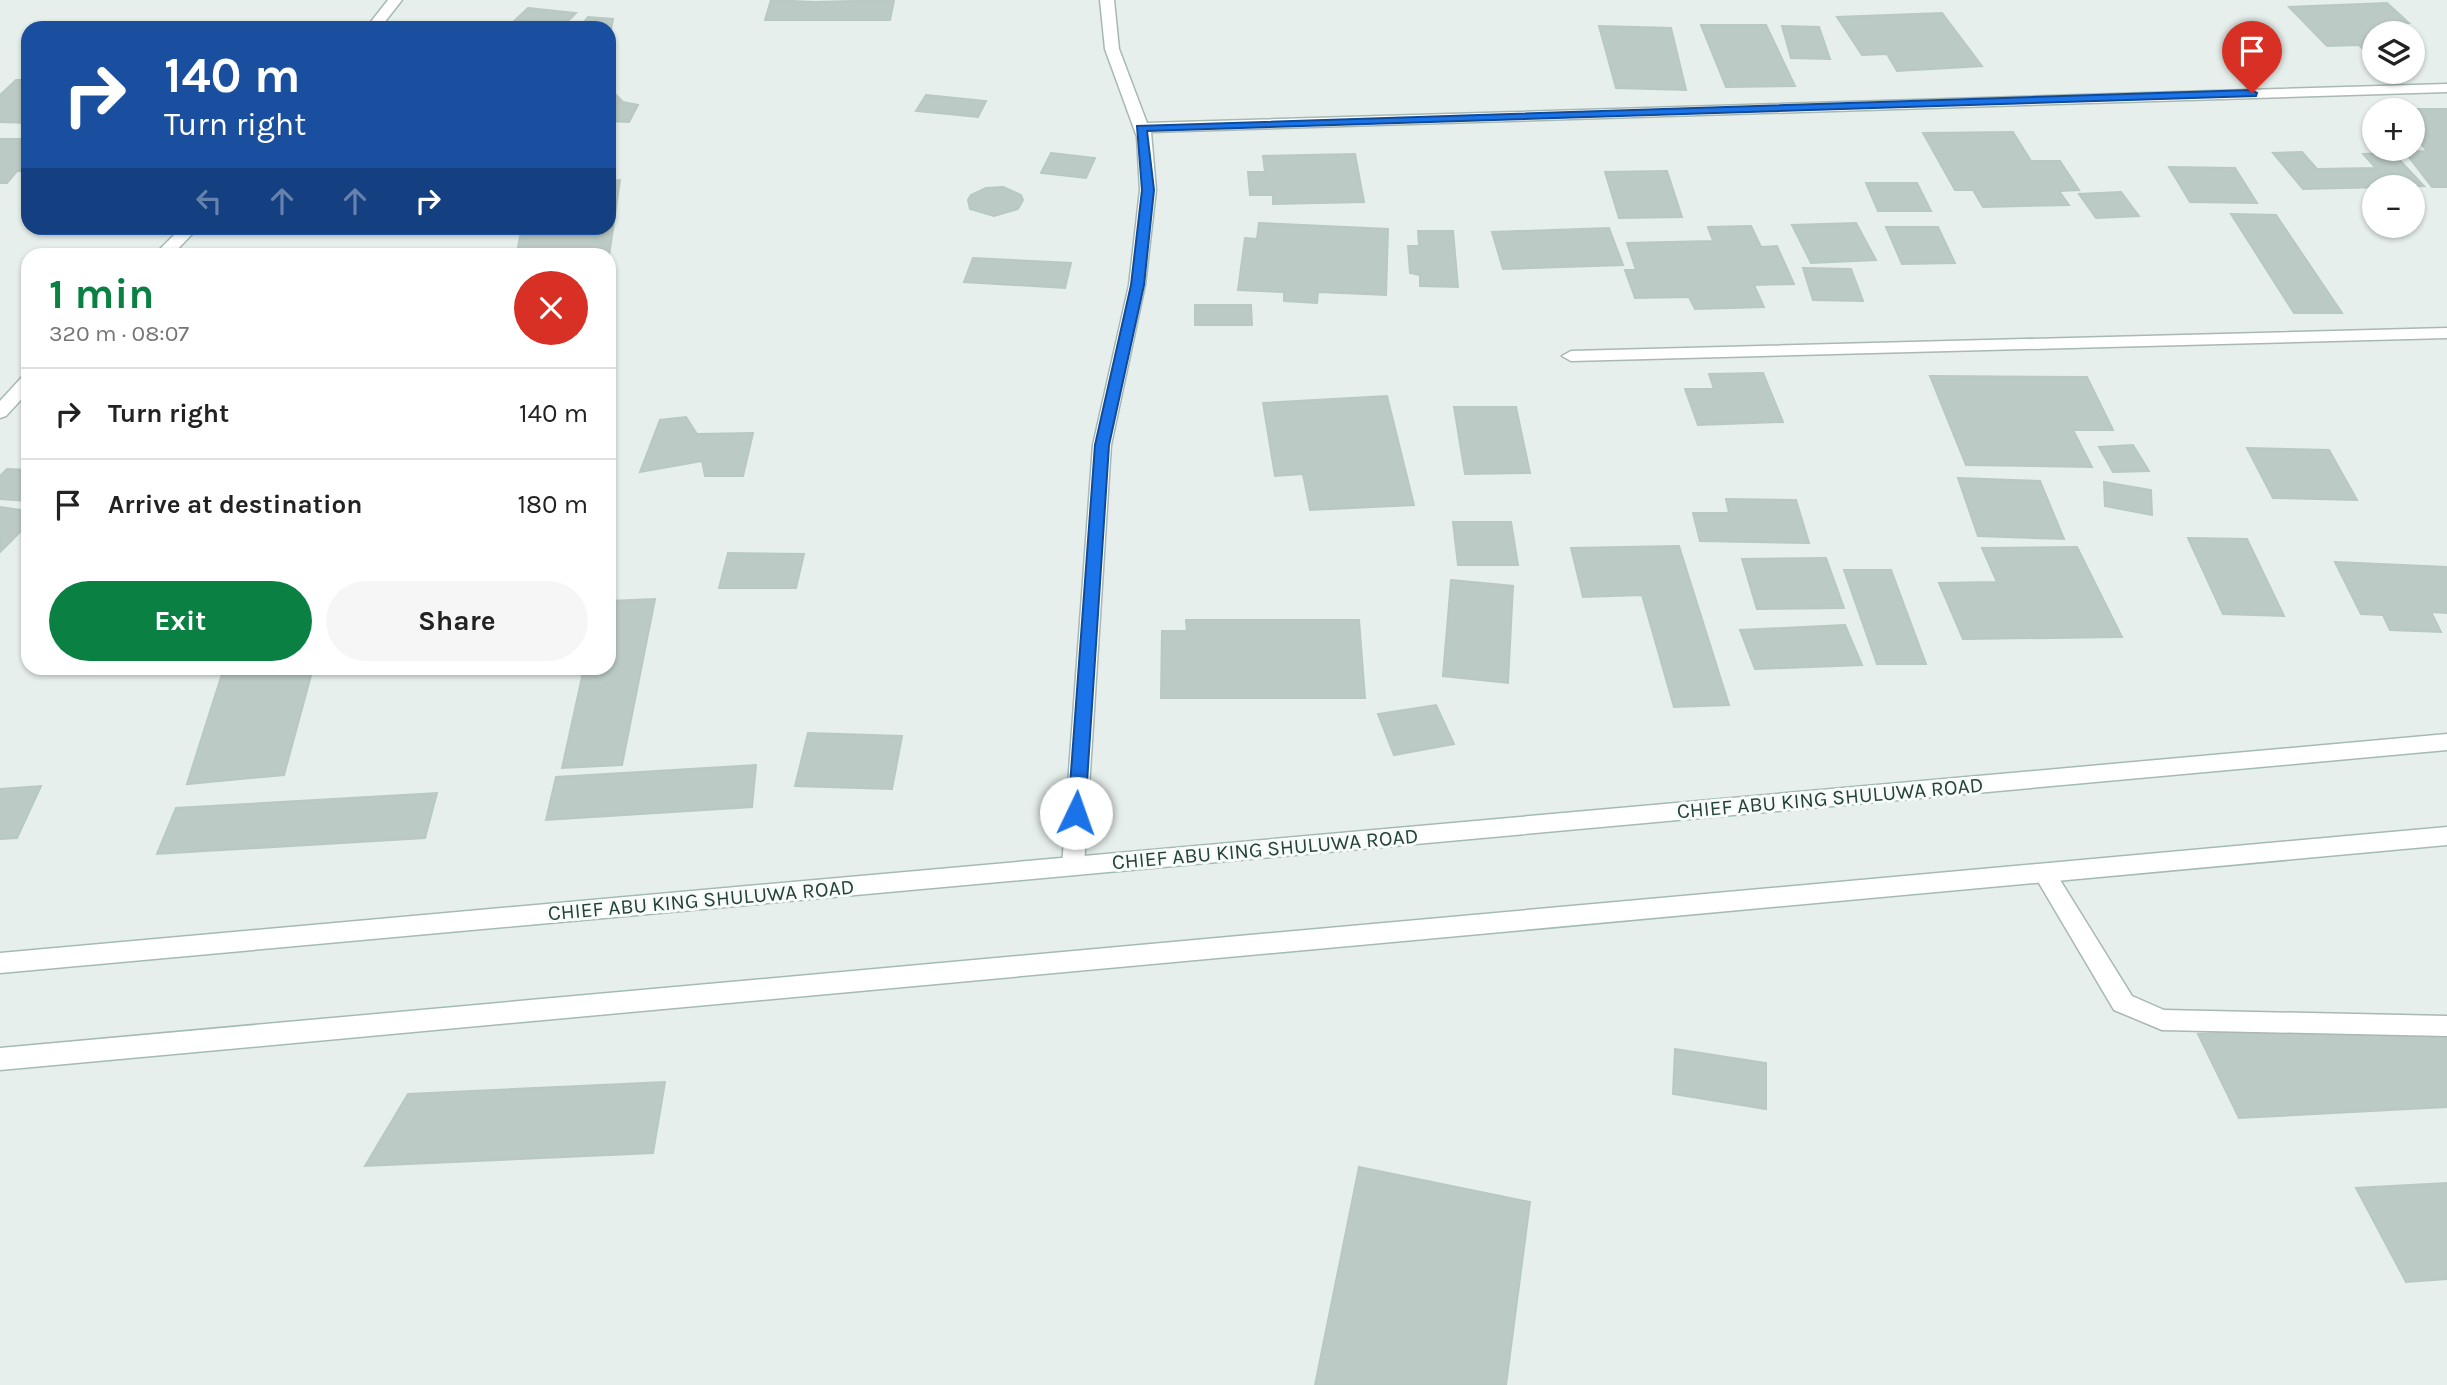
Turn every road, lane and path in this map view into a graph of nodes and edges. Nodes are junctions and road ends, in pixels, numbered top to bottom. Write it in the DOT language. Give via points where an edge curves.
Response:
graph roads {
  1 [pos="395,0"];
  2 [pos="1107,0"];
  3 [pos="378,21"];
  4 [pos="2447,88"];
  5 [pos="1141,128"];
  6 [pos="183,235"];
  7 [pos="169,248"];
  8 [pos="2447,332"];
  9 [pos="1571,356"];
  10 [pos="21,389"];
  11 [pos="0,412"];
  12 [pos="2447,742"];
  13 [pos="2447,836"];
  14 [pos="1073,866"];
  15 [pos="2044,873"];
  16 [pos="0,963"];
  17 [pos="2447,1026"];
  18 [pos="0,1059"];
  1 -- 3 [label="street"];
  2 -- 5 [label="street" via="1112,49"];
  4 -- 5 [label="street"];
  5 -- 14 [label="street" via="1148,190 1137,285 1102,445"];
  6 -- 7 [label="street"];
  8 -- 9 [label="street"];
  10 -- 11 [label="street"];
  12 -- 14 [label="street, CHIEF ABU KING SHULUWA ROAD"];
  13 -- 15 [label="street"];
  14 -- 16 [label="street, CHIEF ABU KING SHULUWA ROAD"];
  15 -- 17 [label="street" via="2123,1003 2143,1013 2162,1020"];
  15 -- 18 [label="street"];
}
